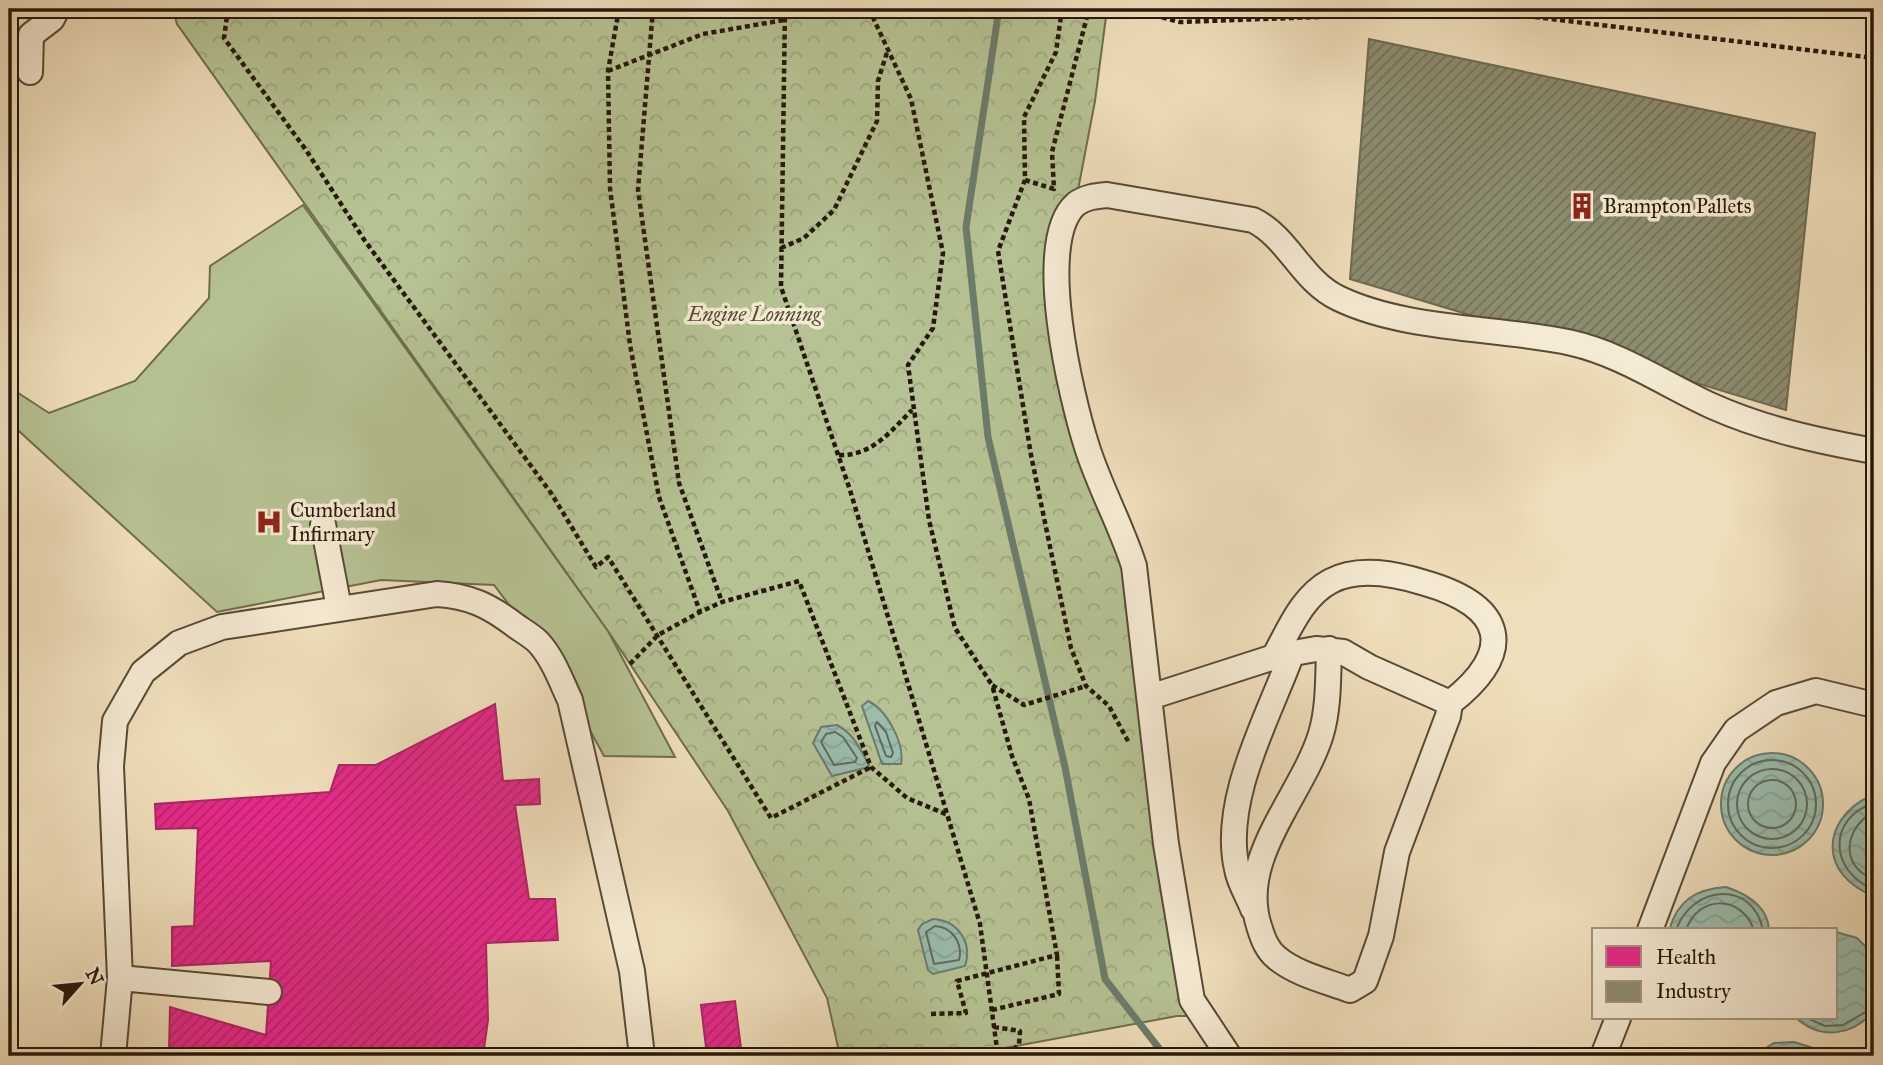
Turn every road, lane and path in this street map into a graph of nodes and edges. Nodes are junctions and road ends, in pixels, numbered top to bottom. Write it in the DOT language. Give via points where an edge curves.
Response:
graph roads {
  1 [pos="57,9"];
  2 [pos="228,9"];
  3 [pos="619,9"];
  4 [pos="653,9"];
  5 [pos="785,9"];
  6 [pos="869,9"];
  7 [pos="1062,9"];
  8 [pos="1089,9"];
  9 [pos="1129,9"];
  10 [pos="785,20"];
  11 [pos="888,48"];
  12 [pos="650,53"];
  13 [pos="1874,58"];
  14 [pos="608,71"];
  15 [pos="30,72"];
  16 [pos="1025,180"];
  17 [pos="781,248"];
  18 [pos="913,410"];
  19 [pos="1874,451"];
  20 [pos="838,455"];
  21 [pos="323,524"];
  22 [pos="722,602"];
  23 [pos="339,608"];
  24 [pos="700,612"];
  25 [pos="658,635"];
  26 [pos="1329,649"];
  27 [pos="1283,655"];
  28 [pos="630,664"];
  29 [pos="992,685"];
  30 [pos="1086,687"];
  31 [pos="1150,697"];
  32 [pos="1450,703"];
  33 [pos="1874,705"];
  34 [pos="1134,753"];
  35 [pos="871,767"];
  36 [pos="948,816"];
  37 [pos="1256,918"];
  38 [pos="1651,928"];
  39 [pos="1057,955"];
  40 [pos="987,975"];
  41 [pos="120,978"];
  42 [pos="269,992"];
  43 [pos="992,1010"];
  44 [pos="931,1014"];
  45 [pos="1617,1020"];
  46 [pos="994,1027"];
  47 [pos="113,1056"];
  48 [pos="642,1056"];
  49 [pos="998,1056"];
  50 [pos="1004,1056"];
  51 [pos="1229,1056"];
  52 [pos="1603,1056"];
  1 -- 15 [label="street" via="52,19 31,35"];
  2 -- 25 [label="path" via="224,38 365,241 551,493 596,567 608,557"];
  3 -- 14 [label="path"];
  4 -- 12 [label="path"];
  5 -- 10 [label="path"];
  6 -- 11 [label="path"];
  7 -- 16 [label="path" via="1056,52 1024,117"];
  8 -- 16 [label="path" via="1052,152 1054,189"];
  9 -- 13 [label="path" via="1180,22 1485,11"];
  10 -- 12 [label="path" via="703,34"];
  10 -- 17 [label="path"];
  11 -- 17 [label="path" via="878,81 877,121 834,210 804,237"];
  11 -- 18 [label="path" via="911,99 943,253 933,328 908,365"];
  12 -- 14 [label="path"];
  12 -- 22 [label="path" via="638,191 679,483"];
  14 -- 24 [label="path" via="610,188 630,345 659,497"];
  16 -- 30 [label="path" via="998,251 1031,455 1071,648"];
  17 -- 20 [label="path" via="781,287"];
  18 -- 20 [label="path" via="878,444 858,454"];
  18 -- 29 [label="path" via="929,520 955,628"];
  19 -- 31 [label="street" via="1748,421 1603,352 1572,343 1402,318 1339,299 1322,288 1266,226 1254,220 1107,195 1089,197 1075,205 1064,227 1058,260 1063,358 1087,449 1134,566"];
  20 -- 36 [label="path"];
  21 -- 23 [label="street"];
  22 -- 24 [label="path"];
  22 -- 35 [label="path" via="799,581"];
  23 -- 41 [label="street" via="222,627 179,643 143,671 116,721 111,765"];
  23 -- 48 [label="street" via="459,595 497,611 538,641 569,700 583,749 588,791 603,837 632,971"];
  24 -- 25 [label="path"];
  25 -- 28 [label="path"];
  25 -- 35 [label="path" via="771,818"];
  26 -- 27 [label="street"];
  26 -- 32 [label="street"];
  26 -- 37 [label="street" via="1321,733 1265,849 1254,892"];
  27 -- 31 [label="street"];
  27 -- 32 [label="street" via="1302,608 1331,581 1355,573 1410,578 1456,592 1481,608 1490,625 1489,664 1478,680"];
  27 -- 37 [label="street" via="1238,802 1237,869"];
  29 -- 30 [label="path" via="1024,705"];
  29 -- 39 [label="path" via="1028,799"];
  30 -- 34 [label="path" via="1109,706"];
  31 -- 51 [label="street" via="1166,844 1192,1000"];
  32 -- 37 [label="street" via="1397,852 1381,936 1361,986 1350,990 1276,958 1265,944"];
  33 -- 38 [label="street" via="1816,691 1776,703 1736,730 1713,763"];
  35 -- 36 [label="path" via="907,798"];
  36 -- 40 [label="path" via="980,924"];
  39 -- 40 [label="path"];
  39 -- 43 [label="path" via="1059,994"];
  40 -- 43 [label="path"];
  40 -- 44 [label="path" via="957,981 965,1013"];
  41 -- 42 [label="street"];
  41 -- 47 [label="street"];
  43 -- 46 [label="path"];
  45 -- 52 [label="street"];
  46 -- 49 [label="path"];
  46 -- 50 [label="path" via="1020,1031 1019,1045"];
}
